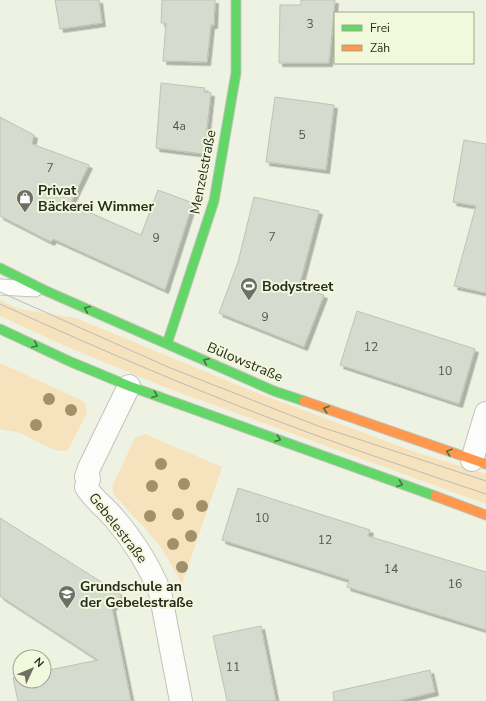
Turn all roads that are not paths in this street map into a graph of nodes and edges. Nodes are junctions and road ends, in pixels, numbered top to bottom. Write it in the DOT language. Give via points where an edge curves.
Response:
graph roads {
  1 [pos="236,0"];
  2 [pos="0,268"];
  3 [pos="0,287"];
  4 [pos="44,290"];
  5 [pos="0,329"];
  6 [pos="167,344"];
  7 [pos="129,386"];
  8 [pos="486,413"];
  9 [pos="479,462"];
  10 [pos="486,515"];
  11 [pos="181,701"];
  1 -- 6 [label="main road, Menzelstraße" via="236,73 214,201"];
  2 -- 4 [label="main road, Bülowstraße"];
  3 -- 4 [label="lane"];
  6 -- 4 [label="main road, Bülowstraße, one-way"];
  5 -- 7 [label="main road, one-way"];
  9 -- 6 [label="main road, Bülowstraße, one-way" via="274,391"];
  7 -- 10 [label="main road, one-way"];
  7 -- 11 [label="street, Gebelestraße" via="89,468 86,487 128,535 155,579 160,592"];
  8 -- 9 [label="street"];
}
